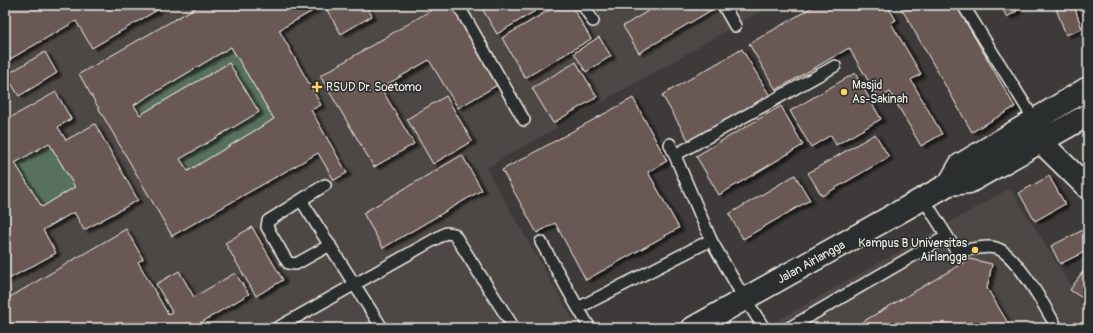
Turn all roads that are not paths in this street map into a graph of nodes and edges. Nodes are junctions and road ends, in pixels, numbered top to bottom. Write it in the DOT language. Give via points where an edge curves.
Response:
graph roads {
  1 [pos="458,5"];
  2 [pos="583,5"];
  3 [pos="723,5"];
  4 [pos="963,5"];
  5 [pos="592,21"];
  6 [pos="736,26"];
  7 [pos="835,66"];
  8 [pos="1088,88"];
  9 [pos="1088,115"];
  10 [pos="524,120"];
  11 [pos="1035,121"];
  12 [pos="1041,142"];
  13 [pos="670,144"];
  14 [pos="675,155"];
  15 [pos="949,184"];
  16 [pos="325,185"];
  17 [pos="1088,188"];
  18 [pos="923,198"];
  19 [pos="301,200"];
  20 [pos="947,236"];
  21 [pos="711,240"];
  22 [pos="541,242"];
  23 [pos="330,245"];
  24 [pos="354,284"];
  25 [pos="745,299"];
  26 [pos="578,308"];
  27 [pos="700,326"];
  28 [pos="277,328"];
  29 [pos="382,328"];
  30 [pos="514,328"];
  31 [pos="590,328"];
  32 [pos="764,328"];
  33 [pos="789,328"];
  34 [pos="1057,328"];
  1 -- 10 [label="lane"];
  2 -- 5 [label="lane"];
  3 -- 6 [label="lane"];
  4 -- 11 [label="lane"];
  7 -- 14 [label="lane"];
  8 -- 11 [label="main road"];
  9 -- 12 [label="main road, Jalan Airlangga"];
  11 -- 15 [label="main road" via="960,165"];
  12 -- 15 [label="main road, Jalan Airlangga" via="969,182"];
  12 -- 17 [label="main road"];
  13 -- 14 [label="lane"];
  14 -- 21 [label="lane"];
  15 -- 18 [label="main road, Jalan Airlangga"];
  16 -- 19 [label="lane"];
  18 -- 20 [label="lane"];
  18 -- 25 [label="main road, Jalan Airlangga"];
  19 -- 23 [label="lane"];
  19 -- 23 [label="lane" via="268,221 267,227 288,263 296,264"];
  20 -- 33 [label="lane"];
  20 -- 34 [label="lane" via="957,252 996,248 1007,254 1018,266"];
  21 -- 25 [label="lane"];
  21 -- 26 [label="lane"];
  22 -- 26 [label="lane"];
  23 -- 24 [label="lane"];
  24 -- 28 [label="lane"];
  24 -- 29 [label="lane"];
  24 -- 30 [label="lane" via="450,232 467,252"];
  25 -- 27 [label="main road, Jalan Airlangga"];
  25 -- 32 [label="lane"];
  26 -- 31 [label="lane"];
}
